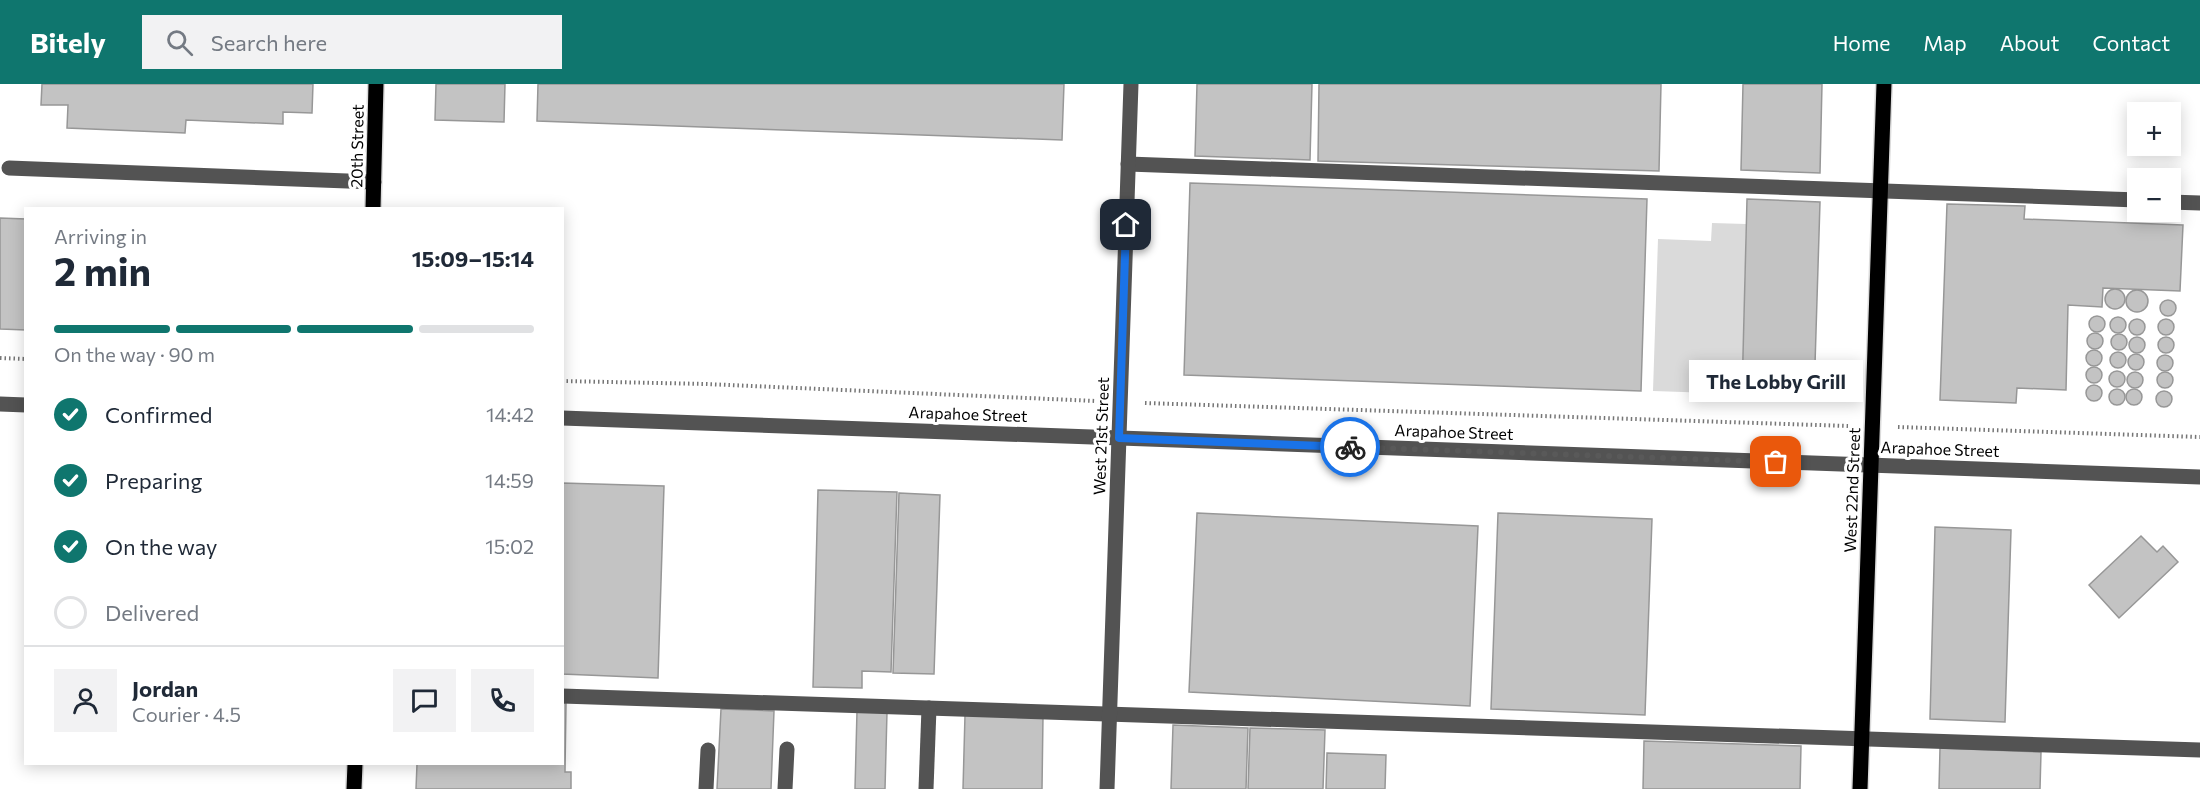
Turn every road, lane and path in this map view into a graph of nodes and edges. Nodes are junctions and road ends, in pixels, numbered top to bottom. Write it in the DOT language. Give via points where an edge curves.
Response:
graph roads {
  1 [pos="376,84"];
  2 [pos="1131,84"];
  3 [pos="1884,84"];
  4 [pos="1128,164"];
  5 [pos="9,168"];
  6 [pos="374,182"];
  7 [pos="1880,191"];
  8 [pos="2127,200"];
  9 [pos="2181,202"];
  10 [pos="2200,203"];
  11 [pos="373,207"];
  12 [pos="0,358"];
  13 [pos="24,359"];
  14 [pos="564,381"];
  15 [pos="1120,402"];
  16 [pos="0,404"];
  17 [pos="24,405"];
  18 [pos="564,418"];
  19 [pos="1872,427"];
  20 [pos="2200,437"];
  21 [pos="1119,438"];
  22 [pos="1871,465"];
  23 [pos="2200,477"];
  24 [pos="564,696"];
  25 [pos="929,708"];
  26 [pos="1109,714"];
  27 [pos="1862,739"];
  28 [pos="787,749"];
  29 [pos="708,750"];
  30 [pos="2200,750"];
  31 [pos="355,765"];
  32 [pos="354,789"];
  33 [pos="706,789"];
  34 [pos="785,789"];
  35 [pos="926,789"];
  36 [pos="1107,789"];
  37 [pos="1860,789"];
  1 -- 6 [label="main road, 20th Street"];
  2 -- 4 [label="street, West 21st Street"];
  3 -- 7 [label="main road, West 22nd Street"];
  4 -- 7 [label="street"];
  4 -- 15 [label="street, West 21st Street"];
  5 -- 6 [label="street"];
  6 -- 11 [label="main road, 20th Street"];
  7 -- 8 [label="street"];
  7 -- 19 [label="main road, West 22nd Street"];
  9 -- 10 [label="street"];
  12 -- 13 [label="path"];
  14 -- 15 [label="path, Arapahoe Street"];
  15 -- 19 [label="path, Arapahoe Street"];
  15 -- 21 [label="street, West 21st Street"];
  16 -- 17 [label="street"];
  18 -- 21 [label="street, Arapahoe Street"];
  19 -- 20 [label="path, Arapahoe Street"];
  19 -- 22 [label="main road, West 22nd Street"];
  21 -- 22 [label="street, Arapahoe Street"];
  21 -- 26 [label="street, West 21st Street"];
  22 -- 23 [label="street, Arapahoe Street"];
  22 -- 27 [label="main road, West 22nd Street"];
  24 -- 25 [label="street"];
  25 -- 26 [label="street"];
  25 -- 35 [label="street"];
  26 -- 27 [label="street"];
  26 -- 36 [label="street, West 21st Street"];
  27 -- 30 [label="street"];
  27 -- 37 [label="main road, West 22nd Street"];
  28 -- 34 [label="street"];
  29 -- 33 [label="street"];
  31 -- 32 [label="main road"];
}
